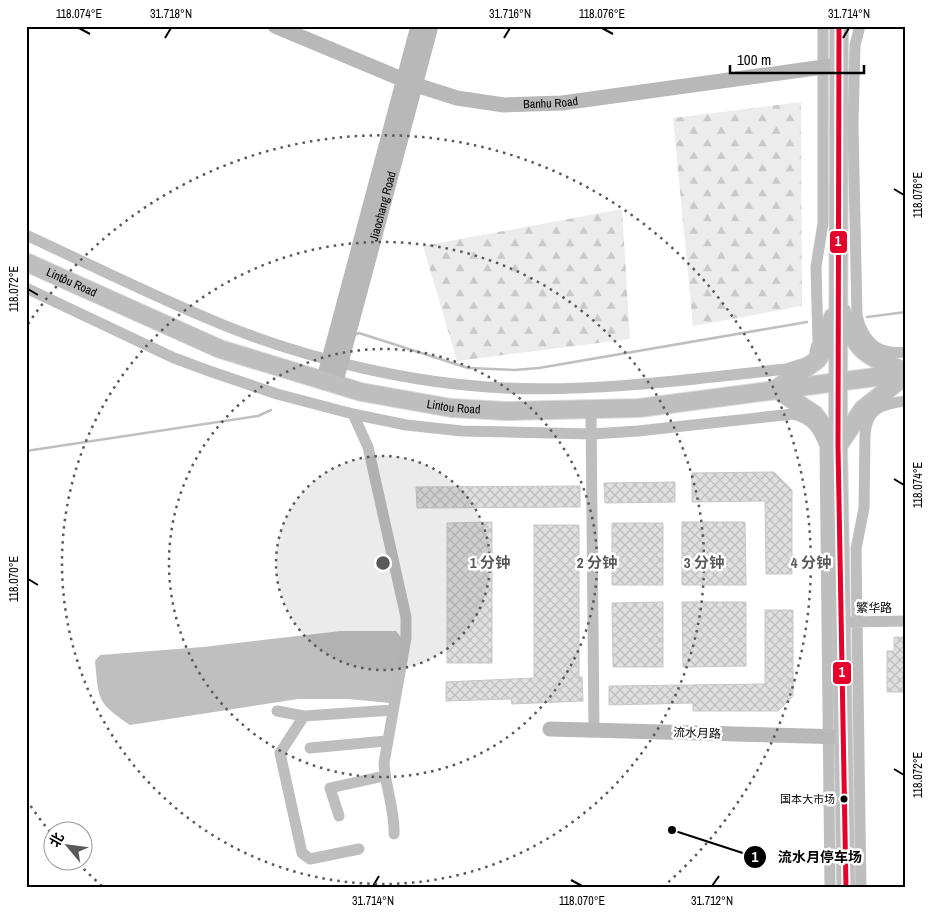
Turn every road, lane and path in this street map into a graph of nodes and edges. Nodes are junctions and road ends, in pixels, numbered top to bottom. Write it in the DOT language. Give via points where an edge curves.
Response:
graph roads {
  1 [pos="275,26"];
  2 [pos="418,26"];
  3 [pos="432,26"];
  4 [pos="823,26"];
  5 [pos="839,26"];
  6 [pos="860,26"];
  7 [pos="830,66"];
  8 [pos="410,83"];
  9 [pos="26,235"];
  10 [pos="26,262"];
  11 [pos="26,288"];
  12 [pos="838,303"];
  13 [pos="906,352"];
  14 [pos="336,360"];
  15 [pos="906,373"];
  16 [pos="838,382"];
  17 [pos="329,384"];
  18 [pos="776,389"];
  19 [pos="906,401"];
  20 [pos="591,411"];
  21 [pos="353,414"];
  22 [pos="592,434"];
  23 [pos="838,446"];
  24 [pos="906,621"];
  25 [pos="850,622"];
  26 [pos="393,710"];
  27 [pos="277,711"];
  28 [pos="304,716"];
  29 [pos="550,729"];
  30 [pos="594,730"];
  31 [pos="836,737"];
  32 [pos="386,741"];
  33 [pos="310,748"];
  34 [pos="384,776"];
  35 [pos="340,816"];
  36 [pos="394,834"];
  37 [pos="359,849"];
  38 [pos="830,888"];
  39 [pos="846,888"];
  40 [pos="861,888"];
  1 -- 8 [label="street, Banhu Road"];
  2 -- 8 [label="street, Jiaochang Road"];
  3 -- 8 [label="street, Jiaochang Road"];
  4 -- 7 [label="street"];
  5 -- 7 [label="main road"];
  6 -- 13 [label="street" via="855,45 853,125 857,316 874,346 890,354"];
  7 -- 8 [label="street, Banhu Road" via="562,103 504,105 457,98"];
  7 -- 12 [label="main road"];
  7 -- 14 [label="street" via="823,223 816,267 818,342 815,352 805,363 786,369 638,385 534,389 448,382 383,372"];
  8 -- 14 [label="street, Jiaochang Road"];
  9 -- 14 [label="street" via="221,324"];
  10 -- 17 [label="main road, Lintou Road" via="220,349"];
  11 -- 21 [label="street" via="204,369 277,394"];
  12 -- 15 [label="main road" via="857,345 876,360"];
  12 -- 16 [label="main road"];
  12 -- 18 [label="main road" via="817,360"];
  14 -- 17 [label="street, Jiaochang Road"];
  15 -- 16 [label="main road, Lintou Road"];
  15 -- 23 [label="main road" via="863,409"];
  16 -- 18 [label="main road, Lintou Road"];
  16 -- 23 [label="main road"];
  17 -- 20 [label="main road, Lintou Road" via="450,408"];
  18 -- 20 [label="main road, Lintou Road" via="639,408"];
  18 -- 23 [label="main road" via="814,414"];
  19 -- 25 [label="street" via="886,403 870,415 866,424 864,508 856,549"];
  20 -- 22 [label="street"];
  21 -- 22 [label="street" via="406,425 462,431"];
  21 -- 26 [label="street" via="368,447 406,617 406,638"];
  22 -- 30 [label="street"];
  22 -- 31 [label="street" via="638,432 793,414 810,420 817,428 825,446"];
  23 -- 25 [label="main road"];
  24 -- 25 [label="street, 繁华路"];
  25 -- 31 [label="main road"];
  25 -- 40 [label="street"];
  26 -- 28 [label="street"];
  26 -- 32 [label="street"];
  27 -- 28 [label="street"];
  28 -- 37 [label="street" via="280,753 302,854 310,859"];
  29 -- 30 [label="street, 流水月路"];
  30 -- 31 [label="street, 流水月路"];
  31 -- 38 [label="street"];
  31 -- 39 [label="main road"];
  32 -- 33 [label="street"];
  32 -- 34 [label="street"];
  34 -- 35 [label="street" via="330,788"];
  34 -- 36 [label="street" via="395,817"];
}
